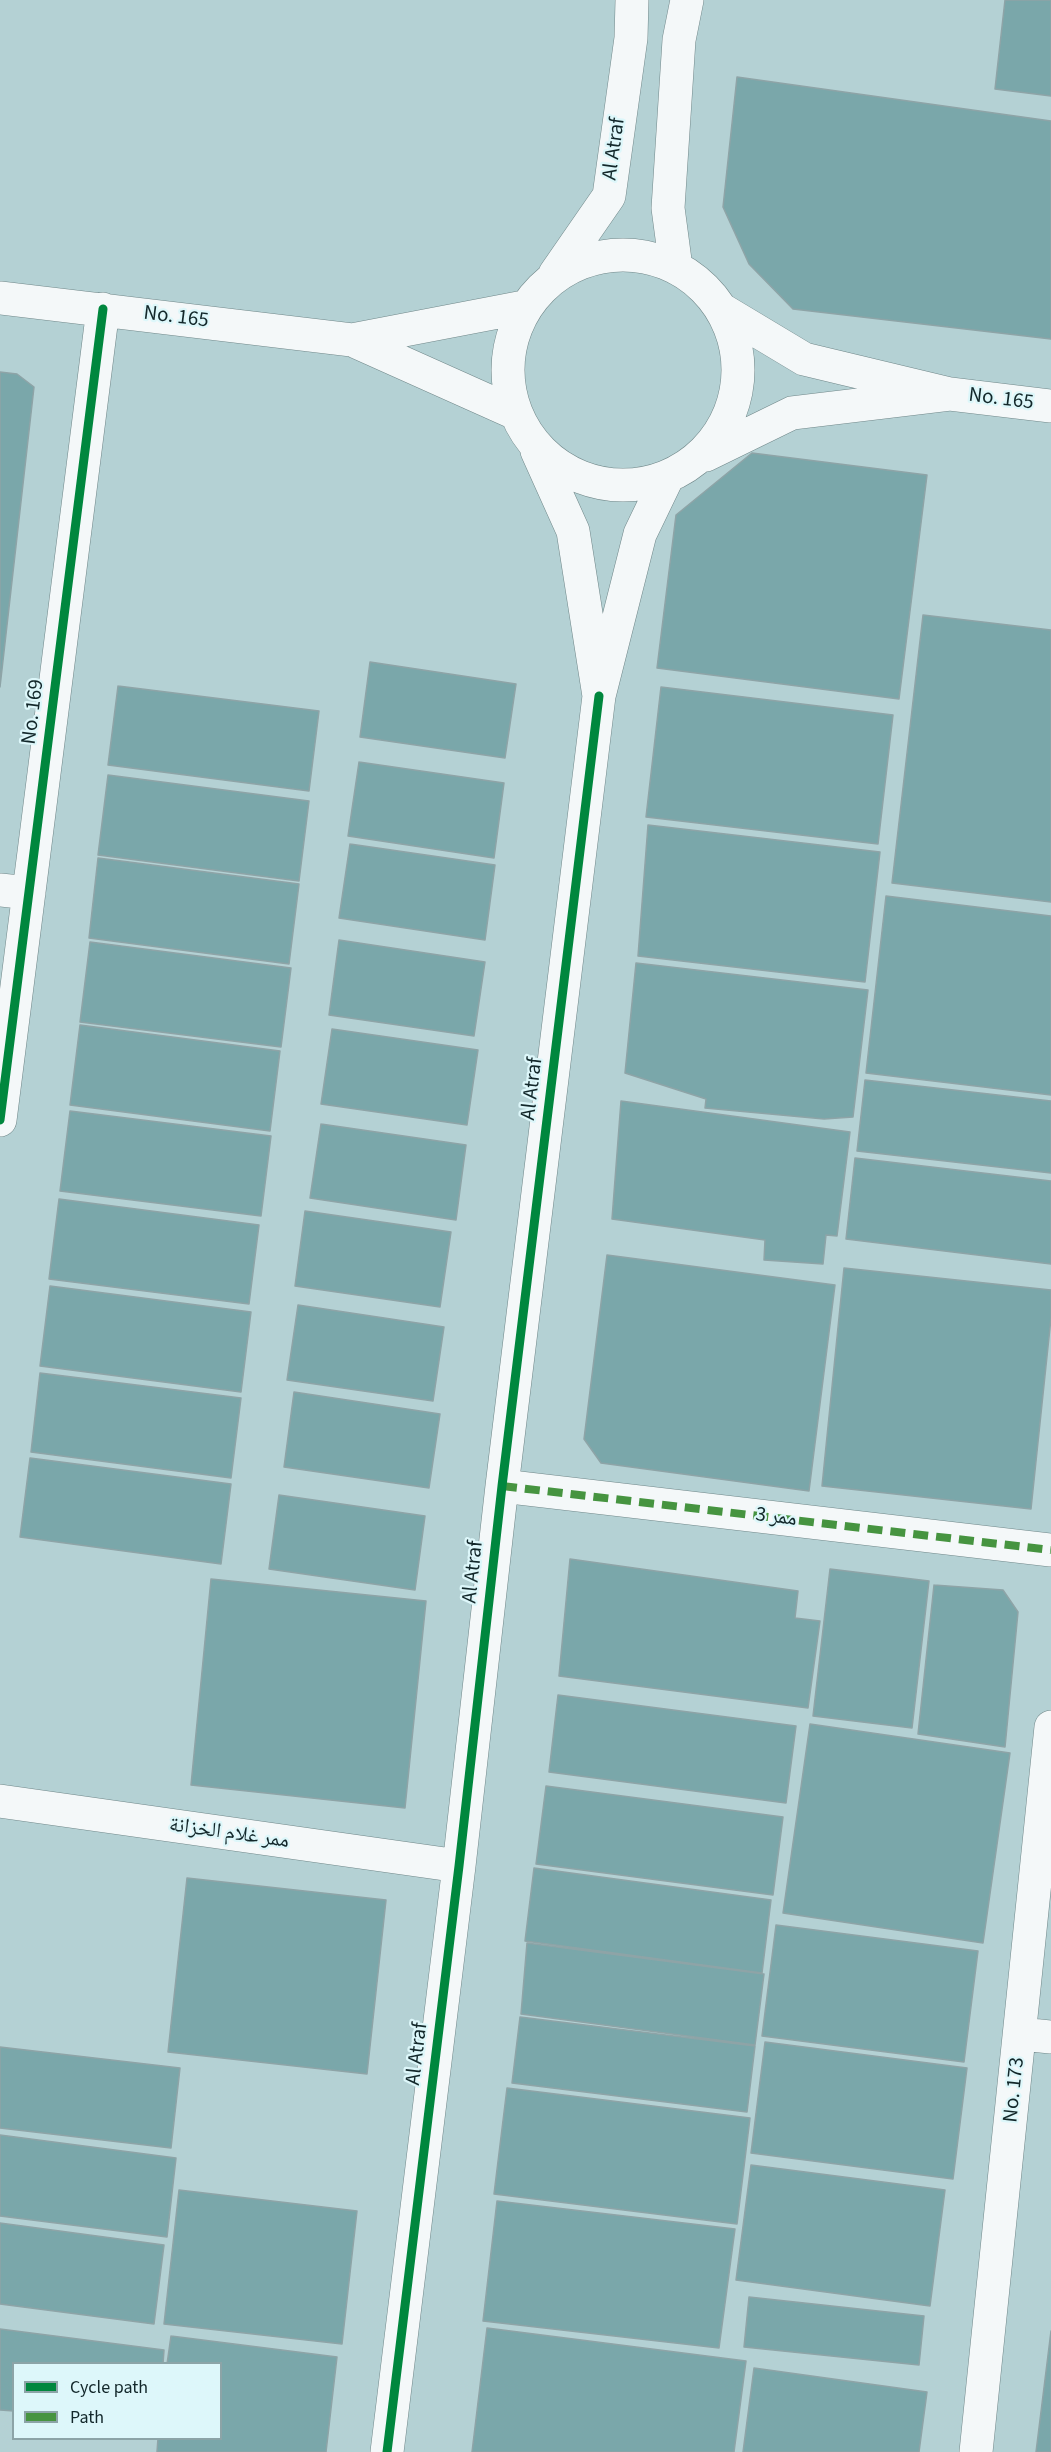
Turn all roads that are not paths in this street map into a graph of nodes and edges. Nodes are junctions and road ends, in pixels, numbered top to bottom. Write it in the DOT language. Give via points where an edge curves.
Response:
graph roads {
  1 [pos="632,0"];
  2 [pos="687,0"];
  3 [pos="676,268"];
  4 [pos="550,281"];
  5 [pos="0,298"];
  6 [pos="524,307"];
  7 [pos="103,309"];
  8 [pos="724,311"];
  9 [pos="351,340"];
  10 [pos="950,394"];
  11 [pos="1051,406"];
  12 [pos="515,413"];
  13 [pos="533,444"];
  14 [pos="699,459"];
  15 [pos="667,478"];
  16 [pos="599,696"];
  17 [pos="15,892"];
  18 [pos="0,1120"];
  19 [pos="502,1486"];
  20 [pos="1051,1550"];
  21 [pos="1051,1727"];
  22 [pos="0,1801"];
  23 [pos="459,1866"];
  24 [pos="1036,2036"];
  25 [pos="387,2452"];
  26 [pos="976,2452"];
  1 -- 4 [label="street, Al Atraf" via="631,38 609,196"];
  2 -- 3 [label="street" via="679,40 668,208"];
  3 -- 4 [label="street" via="663,260 623,253 583,260"];
  3 -- 8 [label="street"];
  4 -- 6 [label="street"];
  5 -- 7 [label="street, No. 165"];
  6 -- 9 [label="street"];
  6 -- 12 [label="street" via="510,341 506,377"];
  7 -- 9 [label="street, No. 165"];
  7 -- 17 [label="street, No. 169"];
  8 -- 10 [label="street" via="804,359"];
  8 -- 14 [label="street" via="738,349 738,390 725,428"];
  9 -- 12 [label="street"];
  10 -- 11 [label="street, No. 165"];
  10 -- 14 [label="street" via="792,413"];
  12 -- 13 [label="street"];
  13 -- 15 [label="street" via="561,468 595,483 632,486"];
  13 -- 16 [label="street" via="573,531"];
  14 -- 15 [label="street"];
  15 -- 16 [label="street" via="640,534"];
  16 -- 19 [label="street, Al Atraf"];
  17 -- 18 [label="street, No. 169"];
  19 -- 20 [label="street, ممر 3"];
  19 -- 23 [label="street, Al Atraf"];
  21 -- 24 [label="street, No. 173"];
  22 -- 23 [label="street, ممر غلام الخزانة"];
  23 -- 25 [label="street, Al Atraf"];
  24 -- 26 [label="street, No. 173"];
}
